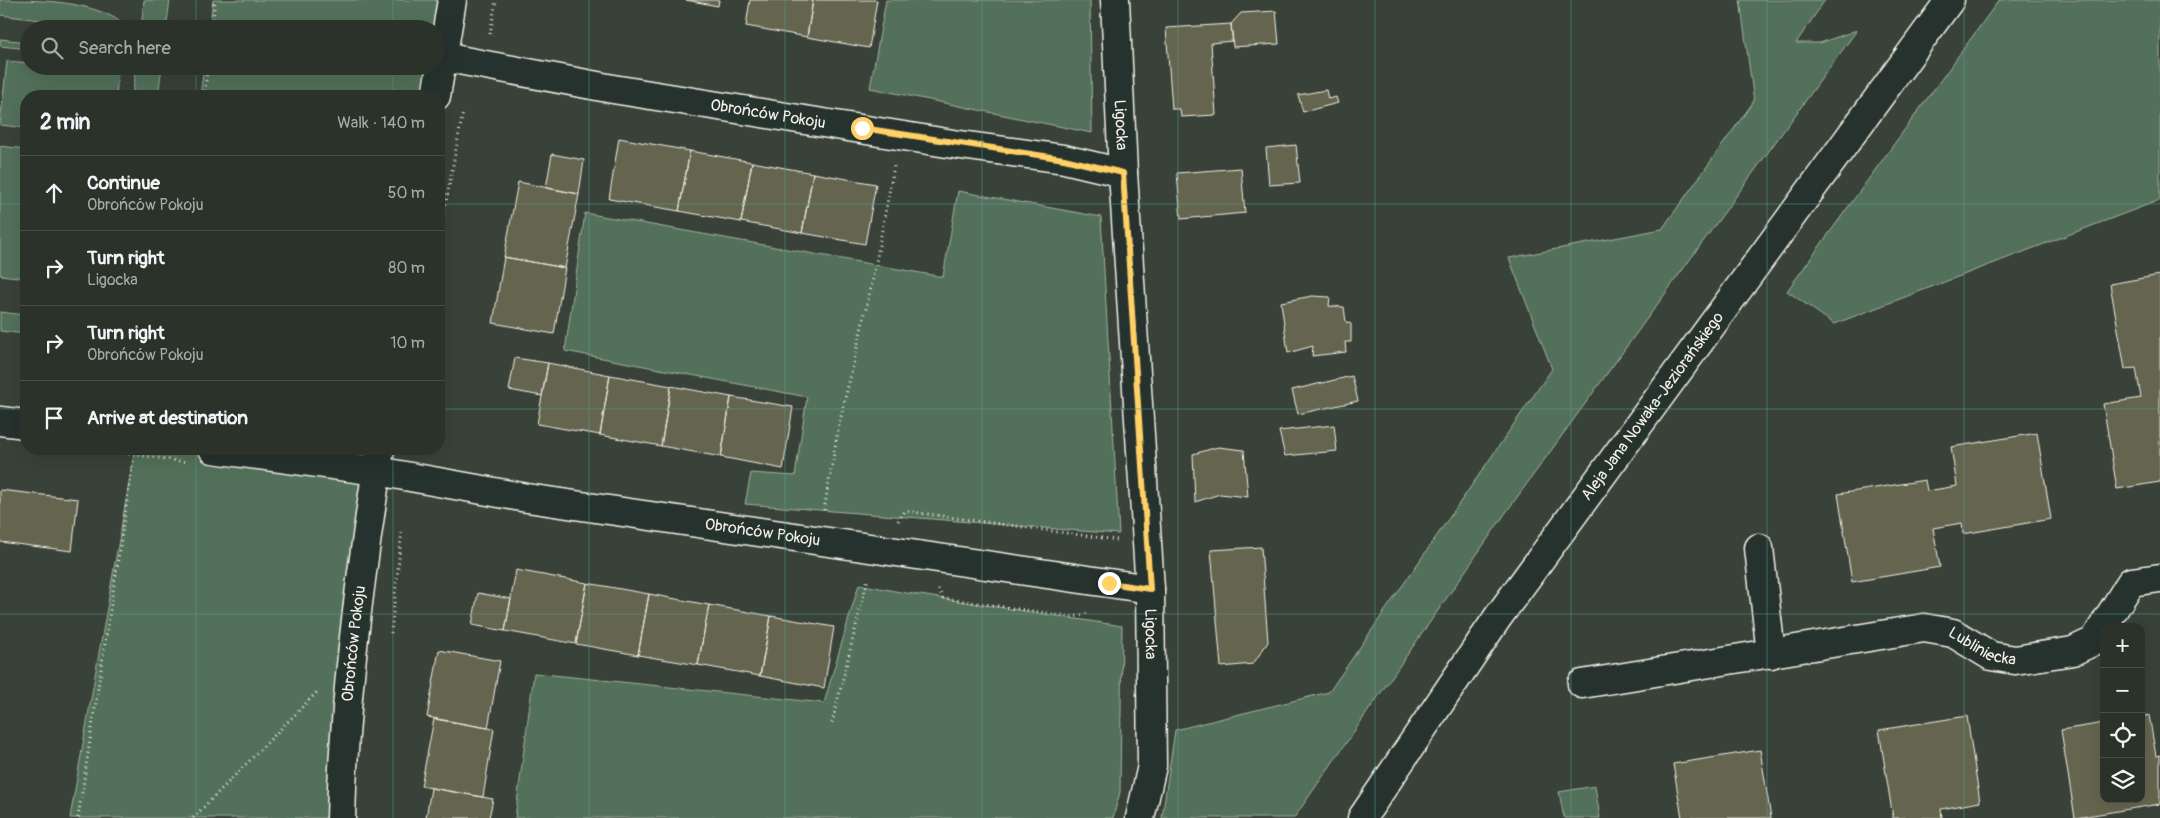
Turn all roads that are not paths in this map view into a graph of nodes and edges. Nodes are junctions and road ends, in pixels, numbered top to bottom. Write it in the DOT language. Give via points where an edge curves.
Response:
graph roads {
  1 [pos="452,0"];
  2 [pos="1115,0"];
  3 [pos="1937,0"];
  4 [pos="1950,0"];
  5 [pos="1924,35"];
  6 [pos="445,40"];
  7 [pos="445,58"];
  8 [pos="439,75"];
  9 [pos="437,90"];
  10 [pos="1123,173"];
  11 [pos="0,421"];
  12 [pos="20,423"];
  13 [pos="303,455"];
  14 [pos="378,460"];
  15 [pos="1759,548"];
  16 [pos="2160,578"];
  17 [pos="1150,589"];
  18 [pos="1770,654"];
  19 [pos="1582,684"];
  20 [pos="340,818"];
  21 [pos="1140,818"];
  22 [pos="1362,818"];
  1 -- 6 [label="street"];
  2 -- 10 [label="street, Ligocka"];
  3 -- 5 [label="street"];
  4 -- 5 [label="street, Aleja Jana Nowaka-Jeziorańskiego"];
  5 -- 22 [label="street, Aleja Jana Nowaka-Jeziorańskiego" via="1498,617"];
  7 -- 10 [label="street, Obrońców Pokoju" via="613,89 1064,159"];
  8 -- 9 [label="street"];
  10 -- 17 [label="street, Ligocka"];
  11 -- 12 [label="street"];
  13 -- 14 [label="street, Obrońców Pokoju"];
  14 -- 17 [label="street, Obrońców Pokoju" via="527,498"];
  14 -- 20 [label="street, Obrońców Pokoju" via="351,658"];
  15 -- 18 [label="street"];
  16 -- 18 [label="street, Lubliniecka" via="2130,582 2094,641 2073,651 2015,660 1991,656 1953,633 1924,628"];
  17 -- 21 [label="street, Ligocka" via="1152,766"];
  18 -- 19 [label="street, Lubliniecka"];
}
